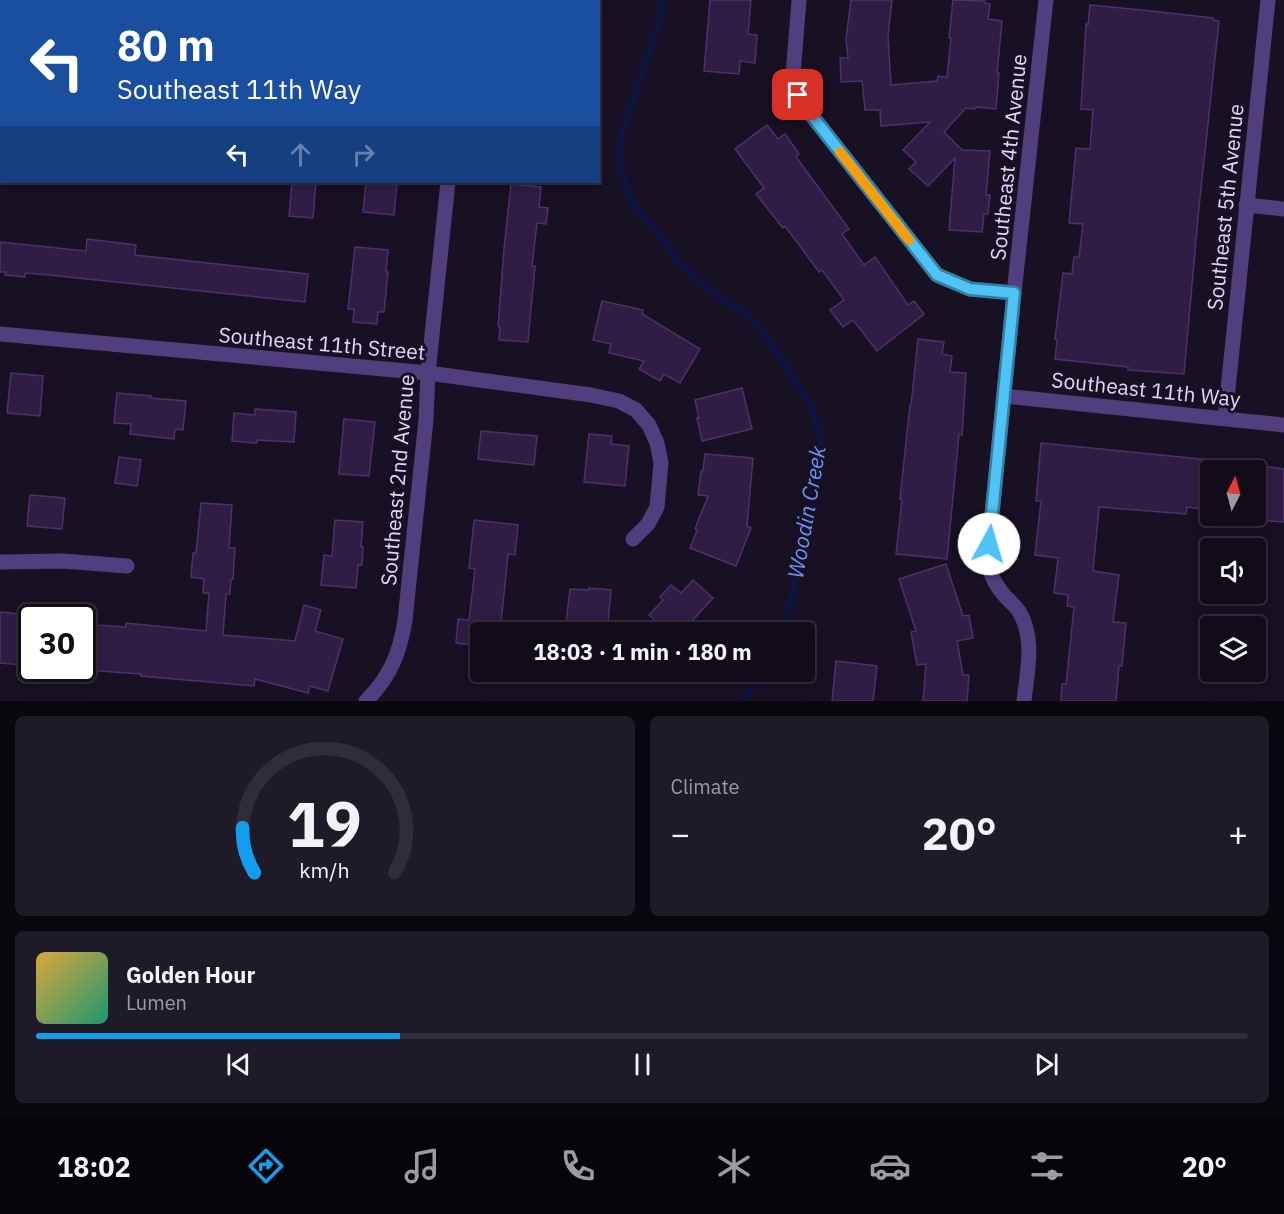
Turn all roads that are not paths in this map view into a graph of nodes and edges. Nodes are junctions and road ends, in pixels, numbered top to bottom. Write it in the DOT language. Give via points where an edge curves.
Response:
graph roads {
  1 [pos="799,0"];
  2 [pos="1046,0"];
  3 [pos="1268,0"];
  4 [pos="448,183"];
  5 [pos="1246,205"];
  6 [pos="1284,209"];
  7 [pos="1014,293"];
  8 [pos="0,334"];
  9 [pos="428,373"];
  10 [pos="1004,396"];
  11 [pos="1225,418"];
  12 [pos="1284,425"];
  13 [pos="633,539"];
  14 [pos="0,562"];
  15 [pos="127,566"];
  16 [pos="366,701"];
  17 [pos="1024,701"];
  1 -- 7 [label="street" via="793,75 798,95 809,112 937,275 970,289"];
  2 -- 7 [label="street, Southeast 4th Avenue"];
  3 -- 5 [label="street, Southeast 5th Avenue"];
  4 -- 9 [label="street, Southeast 2nd Avenue"];
  5 -- 6 [label="street"];
  5 -- 11 [label="street, Southeast 5th Avenue"];
  7 -- 10 [label="street, Southeast 4th Avenue"];
  8 -- 9 [label="street, Southeast 11th Street"];
  9 -- 13 [label="street, Southeast 11th Street" via="591,395 620,401 636,410 649,424 661,463 657,507"];
  9 -- 16 [label="street, Southeast 2nd Avenue" via="402,641 384,679"];
  10 -- 11 [label="street, Southeast 11th Way"];
  10 -- 17 [label="street, Southeast 4th Avenue" via="989,567 996,586 1020,613 1029,638"];
  11 -- 12 [label="street, Southeast 11th Way"];
  14 -- 15 [label="street"];
}
